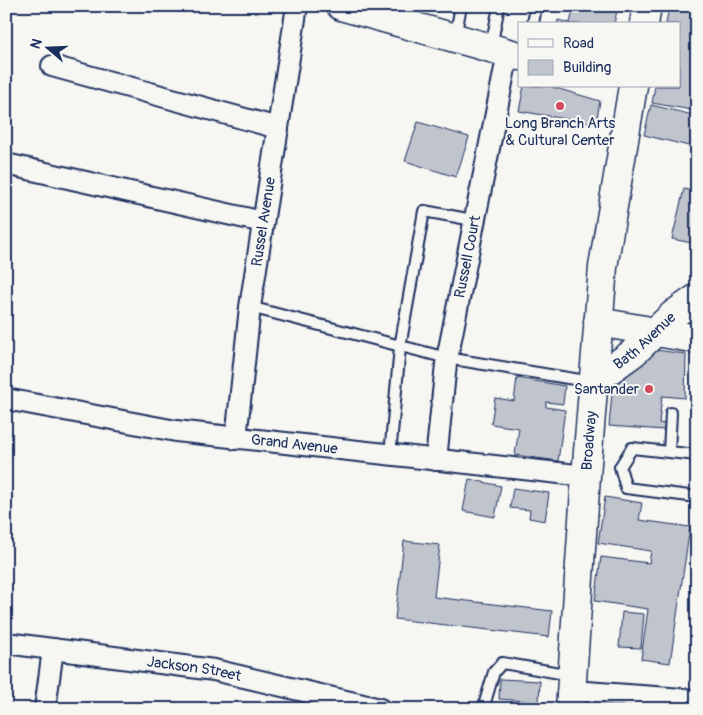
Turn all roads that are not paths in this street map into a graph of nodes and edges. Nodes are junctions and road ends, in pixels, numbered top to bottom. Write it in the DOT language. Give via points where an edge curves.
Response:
graph roads {
  1 [pos="297,6"];
  2 [pos="341,6"];
  3 [pos="461,6"];
  4 [pos="499,6"];
  5 [pos="536,6"];
  6 [pos="646,6"];
  7 [pos="533,22"];
  8 [pos="644,22"];
  9 [pos="455,38"];
  10 [pos="506,52"];
  11 [pos="52,66"];
  12 [pos="632,88"];
  13 [pos="278,128"];
  14 [pos="6,164"];
  15 [pos="473,220"];
  16 [pos="263,222"];
  17 [pos="697,298"];
  18 [pos="250,307"];
  19 [pos="598,322"];
  20 [pos="656,332"];
  21 [pos="697,339"];
  22 [pos="400,347"];
  23 [pos="447,358"];
  24 [pos="593,382"];
  25 [pos="6,399"];
  26 [pos="671,413"];
  27 [pos="236,439"];
  28 [pos="670,452"];
  29 [pos="390,455"];
  30 [pos="697,455"];
  31 [pos="436,460"];
  32 [pos="586,476"];
  33 [pos="697,497"];
  34 [pos="6,643"];
  35 [pos="53,649"];
  36 [pos="571,692"];
  37 [pos="697,700"];
  38 [pos="46,709"];
  39 [pos="380,709"];
  40 [pos="484,709"];
  1 -- 13 [label="street, Russel Avenue"];
  2 -- 9 [label="street" via="401,16"];
  3 -- 9 [label="lane"];
  4 -- 10 [label="lane"];
  5 -- 7 [label="lane"];
  6 -- 8 [label="street"];
  9 -- 10 [label="street"];
  10 -- 15 [label="street, Russell Court"];
  11 -- 13 [label="street"];
  12 -- 19 [label="street, Broadway" via="602,267"];
  13 -- 16 [label="street, Russel Avenue"];
  14 -- 16 [label="street"];
  15 -- 22 [label="lane" via="424,211"];
  15 -- 23 [label="street, Russell Court"];
  16 -- 18 [label="street, Russel Avenue"];
  17 -- 20 [label="street, Bath Avenue"];
  18 -- 22 [label="lane"];
  18 -- 27 [label="street, Russel Avenue"];
  19 -- 20 [label="street"];
  19 -- 24 [label="street, Broadway"];
  20 -- 21 [label="street"];
  20 -- 24 [label="street, Bath Avenue"];
  22 -- 23 [label="lane"];
  22 -- 29 [label="lane"];
  23 -- 24 [label="lane"];
  23 -- 31 [label="street, Russell Court"];
  24 -- 32 [label="street, Broadway"];
  25 -- 27 [label="street, Grand Avenue"];
  26 -- 28 [label="lane"];
  27 -- 29 [label="street, Grand Avenue"];
  28 -- 30 [label="lane"];
  28 -- 33 [label="lane" via="632,448 620,467 626,488"];
  29 -- 31 [label="street, Grand Avenue"];
  31 -- 32 [label="street, Grand Avenue"];
  32 -- 36 [label="street, Broadway"];
  34 -- 35 [label="street, Jackson Street"];
  35 -- 38 [label="street"];
  35 -- 39 [label="street, Jackson Street" via="214,670"];
  36 -- 37 [label="street"];
  36 -- 40 [label="lane" via="502,663 494,672"];
}
